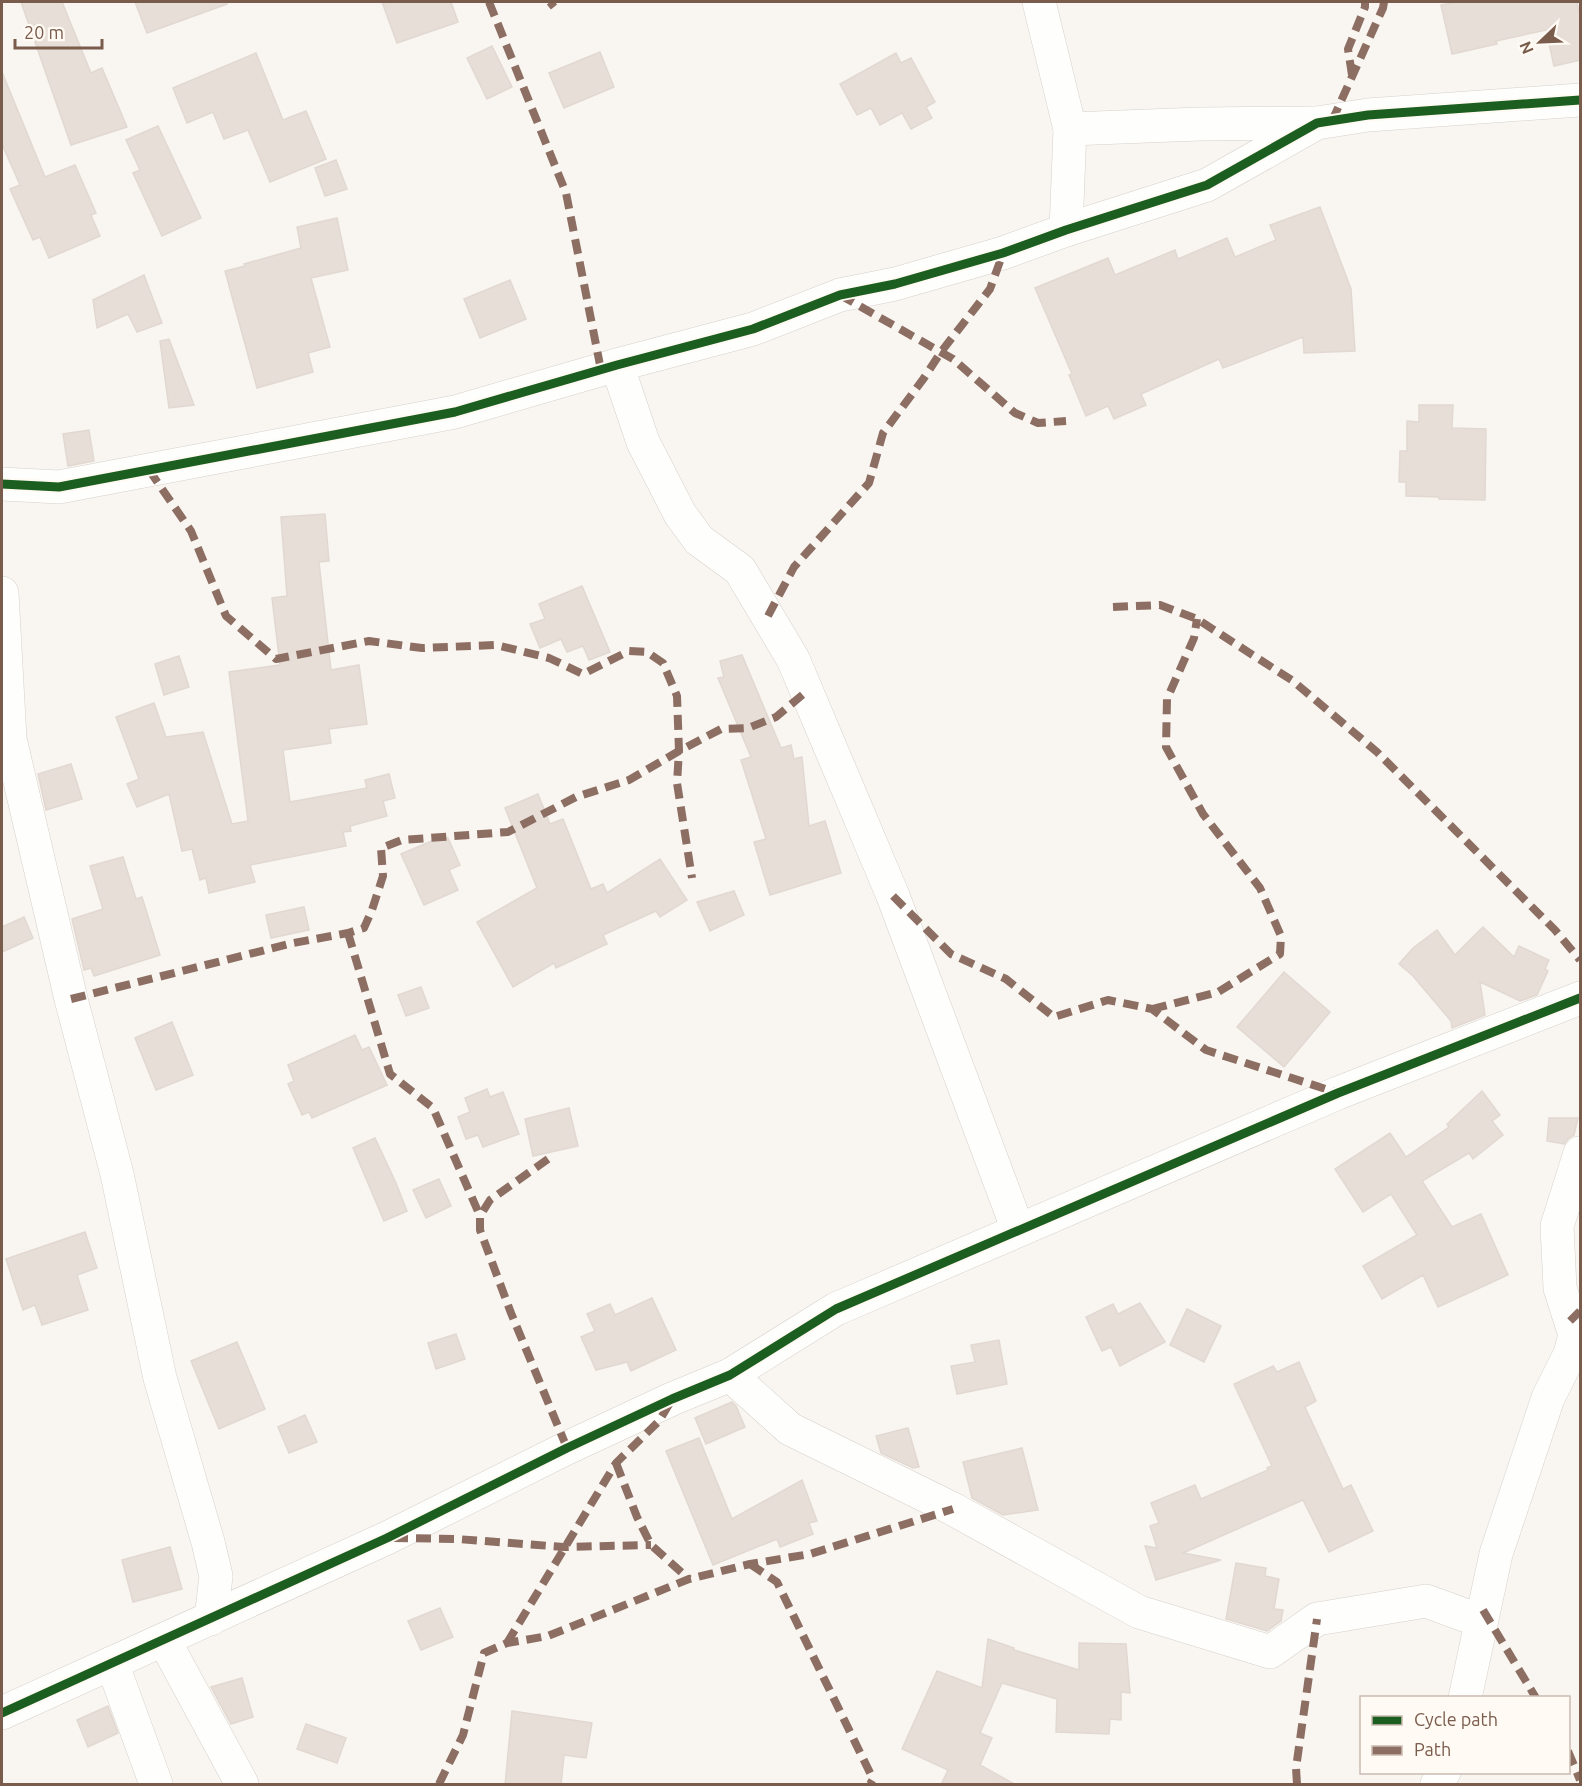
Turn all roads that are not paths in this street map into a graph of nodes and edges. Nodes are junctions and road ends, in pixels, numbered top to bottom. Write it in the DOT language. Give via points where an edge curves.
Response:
graph roads {
  1 [pos="1039,2"];
  2 [pos="1581,100"];
  3 [pos="1317,123"];
  4 [pos="1070,129"];
  5 [pos="1066,230"];
  6 [pos="616,365"];
  7 [pos="2,484"];
  8 [pos="2,593"];
  9 [pos="5,740"];
  10 [pos="1581,998"];
  11 [pos="1581,1153"];
  12 [pos="1018,1230"];
  13 [pos="730,1375"];
  14 [pos="211,1619"];
  15 [pos="1481,1621"];
  16 [pos="164,1640"];
  17 [pos="112,1663"];
  18 [pos="1465,1696"];
  19 [pos="2,1713"];
  20 [pos="156,1785"];
  21 [pos="242,1785"];
  1 -- 4 [label="street"];
  2 -- 3 [label="street" via="1368,115"];
  3 -- 4 [label="street"];
  3 -- 5 [label="street" via="1207,185"];
  4 -- 5 [label="street"];
  5 -- 6 [label="street" via="1003,253 895,284 840,295 753,329"];
  6 -- 7 [label="street" via="444,414 59,487"];
  6 -- 12 [label="street" via="643,442 680,514 699,540 740,570 793,659 893,896"];
  8 -- 9 [label="street"];
  9 -- 14 [label="street" via="117,1174 160,1378 216,1576"];
  10 -- 12 [label="street" via="1338,1094"];
  11 -- 15 [label="street" via="1557,1226 1560,1288 1575,1335 1548,1398 1496,1554"];
  12 -- 13 [label="street" via="836,1309"];
  13 -- 14 [label="street" via="567,1448 387,1538"];
  13 -- 15 [label="street" via="790,1428 952,1509 1139,1612 1270,1652 1317,1619 1426,1601"];
  14 -- 16 [label="street"];
  15 -- 18 [label="street"];
  16 -- 17 [label="street"];
  16 -- 21 [label="street"];
  17 -- 19 [label="street"];
  17 -- 20 [label="street"];
}
